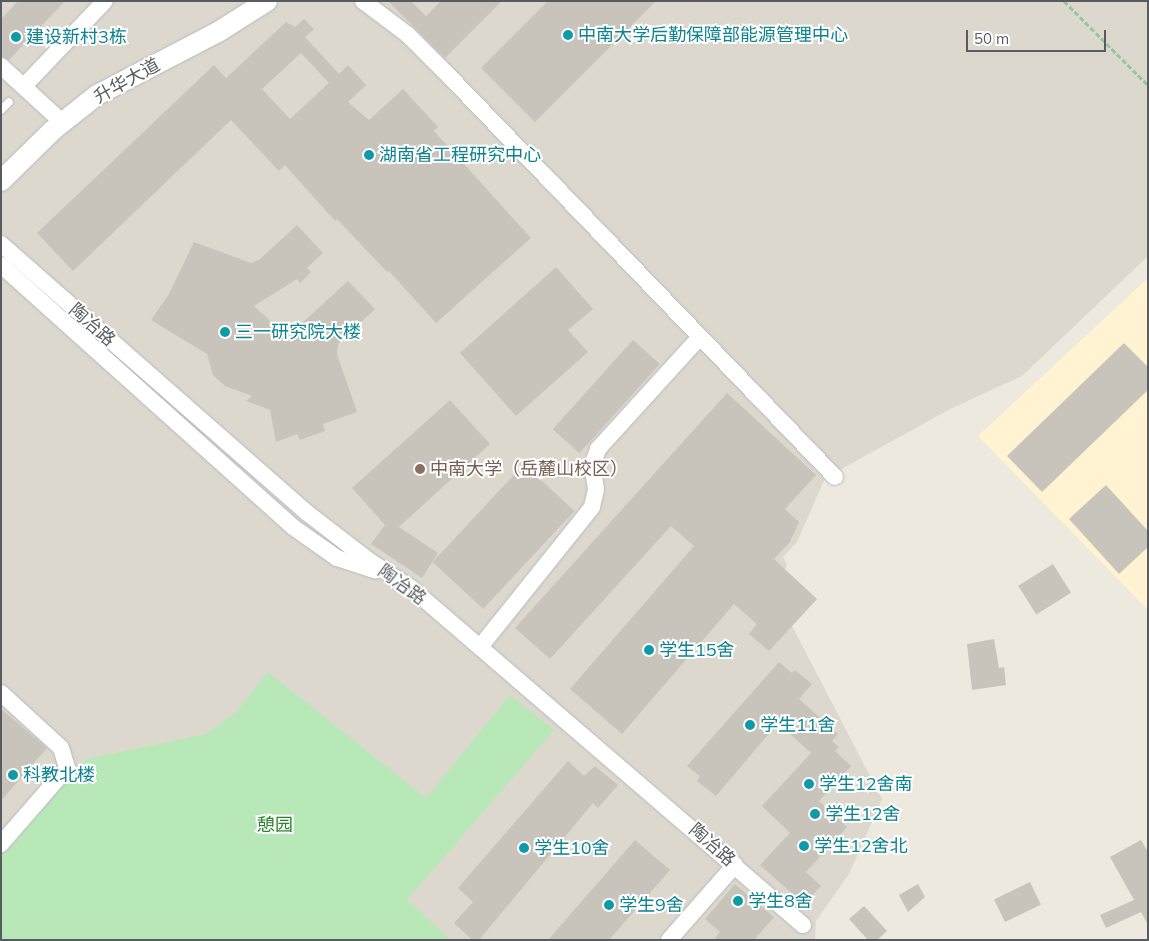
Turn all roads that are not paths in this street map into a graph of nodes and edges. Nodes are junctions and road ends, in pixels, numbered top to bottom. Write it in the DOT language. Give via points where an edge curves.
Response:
graph roads {
  1 [pos="105,1"];
  2 [pos="242,1"];
  3 [pos="267,1"];
  4 [pos="363,1"];
  5 [pos="1,66"];
  6 [pos="24,86"];
  7 [pos="9,102"];
  8 [pos="1,110"];
  9 [pos="58,118"];
  10 [pos="1,165"];
  11 [pos="1,181"];
  12 [pos="1,244"];
  13 [pos="1,265"];
  14 [pos="700,337"];
  15 [pos="834,477"];
  16 [pos="387,573"];
  17 [pos="480,647"];
  18 [pos="1,693"];
  19 [pos="1,844"];
  20 [pos="735,865"];
  21 [pos="803,925"];
  22 [pos="669,940"];
  1 -- 6 [label="street"];
  2 -- 9 [label="street, 升华大道" via="225,15 85,92"];
  3 -- 9 [label="street, 升华大道" via="218,32"];
  4 -- 14 [label="street" via="407,34"];
  5 -- 6 [label="street"];
  6 -- 9 [label="street"];
  7 -- 8 [label="lane"];
  9 -- 10 [label="street, 升华大道"];
  9 -- 11 [label="street, 升华大道"];
  12 -- 16 [label="street, 陶冶路" via="306,512"];
  13 -- 16 [label="street" via="294,527 337,558"];
  14 -- 15 [label="street"];
  14 -- 17 [label="street" via="598,449 592,465 596,489 592,507"];
  16 -- 17 [label="street, 陶冶路" via="411,588"];
  17 -- 20 [label="street, 陶冶路"];
  18 -- 19 [label="street" via="61,748 67,768"];
  20 -- 21 [label="street, 陶冶路"];
  20 -- 22 [label="street"];
}
